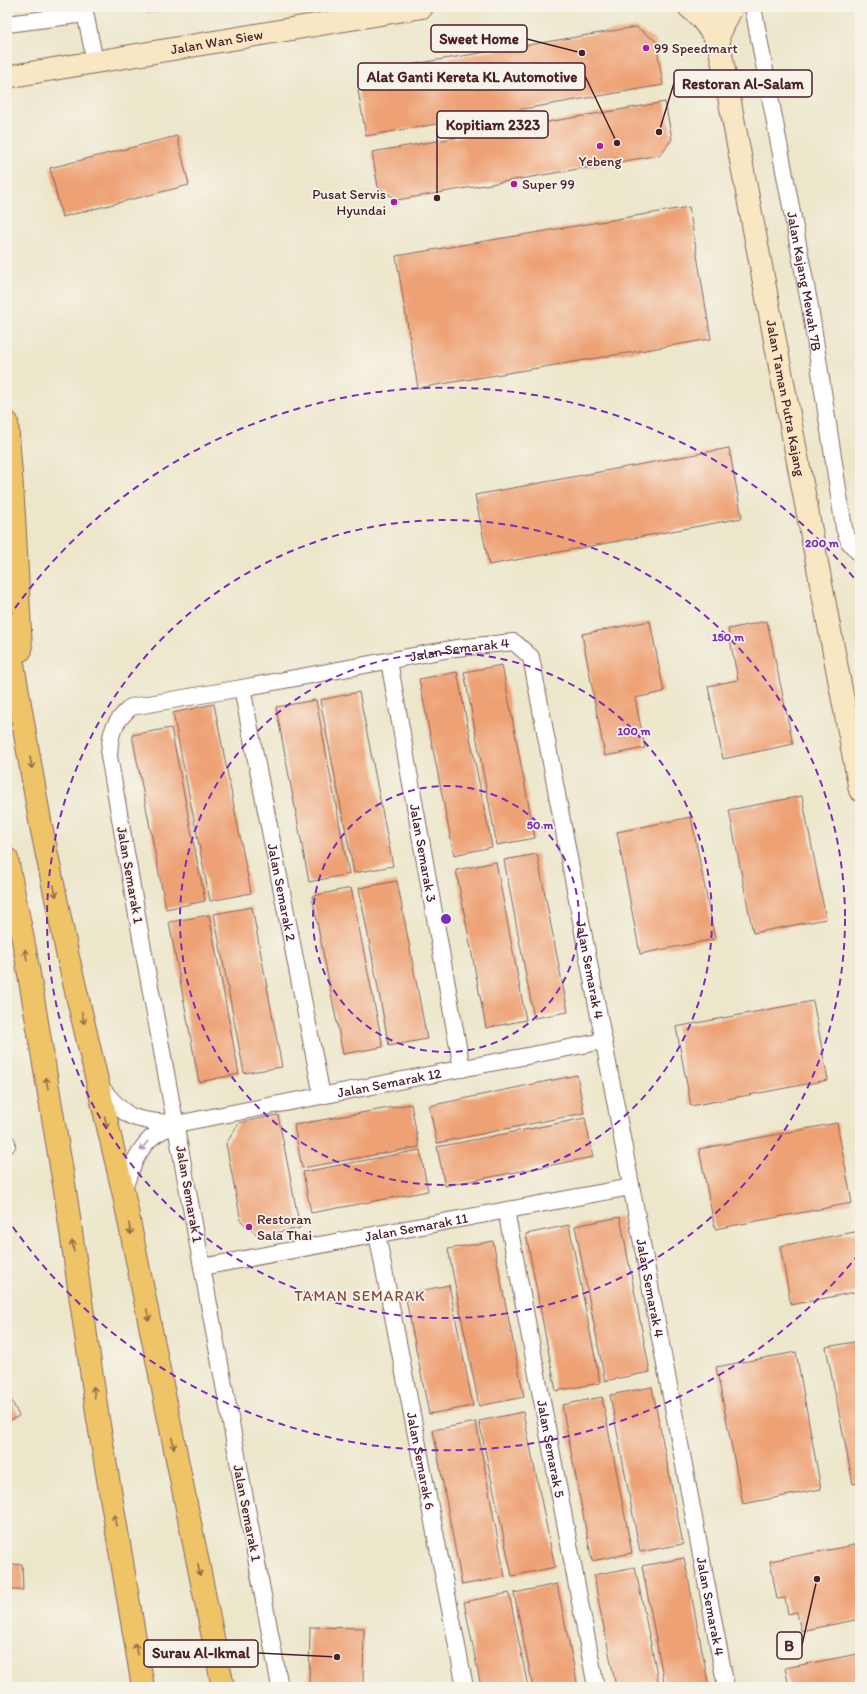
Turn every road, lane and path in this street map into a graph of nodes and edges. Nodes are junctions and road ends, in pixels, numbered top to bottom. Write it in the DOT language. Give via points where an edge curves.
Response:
graph roads {
  1 [pos="422,7"];
  2 [pos="689,7"];
  3 [pos="712,7"];
  4 [pos="732,7"];
  5 [pos="753,7"];
  6 [pos="84,10"];
  7 [pos="7,24"];
  8 [pos="717,39"];
  9 [pos="95,62"];
  10 [pos="9,76"];
  11 [pos="7,422"];
  12 [pos="858,552"];
  13 [pos="7,629"];
  14 [pos="389,661"];
  15 [pos="242,688"];
  16 [pos="131,707"];
  17 [pos="25,724"];
  18 [pos="860,790"];
  19 [pos="7,859"];
  20 [pos="604,1041"];
  21 [pos="462,1069"];
  22 [pos="98,1084"];
  23 [pos="322,1096"];
  24 [pos="176,1124"];
  25 [pos="631,1187"];
  26 [pos="123,1191"];
  27 [pos="506,1210"];
  28 [pos="378,1234"];
  29 [pos="202,1267"];
  30 [pos="143,1687"];
  31 [pos="222,1687"];
  32 [pos="280,1687"];
  33 [pos="465,1687"];
  34 [pos="596,1687"];
  35 [pos="726,1687"];
  1 -- 9 [label="street, Jalan Wan Siew"];
  2 -- 8 [label="street"];
  3 -- 8 [label="street, Jalan Taman Putra Kajang"];
  4 -- 8 [label="street"];
  5 -- 12 [label="street, Jalan Kajang Mewah 7B" via="810,307 844,528 848,542"];
  6 -- 7 [label="street"];
  6 -- 9 [label="street"];
  8 -- 18 [label="street, Jalan Taman Putra Kajang"];
  9 -- 10 [label="street, Jalan Wan Siew"];
  11 -- 17 [label="highway"];
  13 -- 17 [label="highway"];
  14 -- 15 [label="street, Jalan Semarak 4"];
  14 -- 20 [label="street, Jalan Semarak 4" via="456,648 514,642 531,657"];
  14 -- 21 [label="street, Jalan Semarak 3"];
  15 -- 16 [label="street, Jalan Semarak 4"];
  15 -- 23 [label="street, Jalan Semarak 2"];
  16 -- 24 [label="street, Jalan Semarak 1" via="119,718 110,737 109,756"];
  17 -- 22 [label="highway, one-way" via="40,821"];
  30 -- 19 [label="highway, one-way" via="98,1419 57,1144 25,950"];
  20 -- 21 [label="street, Jalan Semarak 12"];
  20 -- 25 [label="street, Jalan Semarak 4"];
  21 -- 23 [label="street, Jalan Semarak 12"];
  22 -- 24 [label="street, Jalan Semarak 12" via="132,1116"];
  22 -- 26 [label="highway, one-way"];
  23 -- 24 [label="street, Jalan Semarak 12"];
  24 -- 26 [label="street, Jalan Semarak 12, one-way" via="151,1138 143,1147 136,1156"];
  24 -- 29 [label="street, Jalan Semarak 1"];
  25 -- 27 [label="street, Jalan Semarak 11"];
  25 -- 35 [label="street, Jalan Semarak 4"];
  26 -- 31 [label="highway, one-way"];
  27 -- 28 [label="street, Jalan Semarak 11"];
  27 -- 34 [label="street, Jalan Semarak 5"];
  28 -- 29 [label="street, Jalan Semarak 11"];
  28 -- 33 [label="street, Jalan Semarak 6"];
  29 -- 32 [label="street, Jalan Semarak 1"];
}
